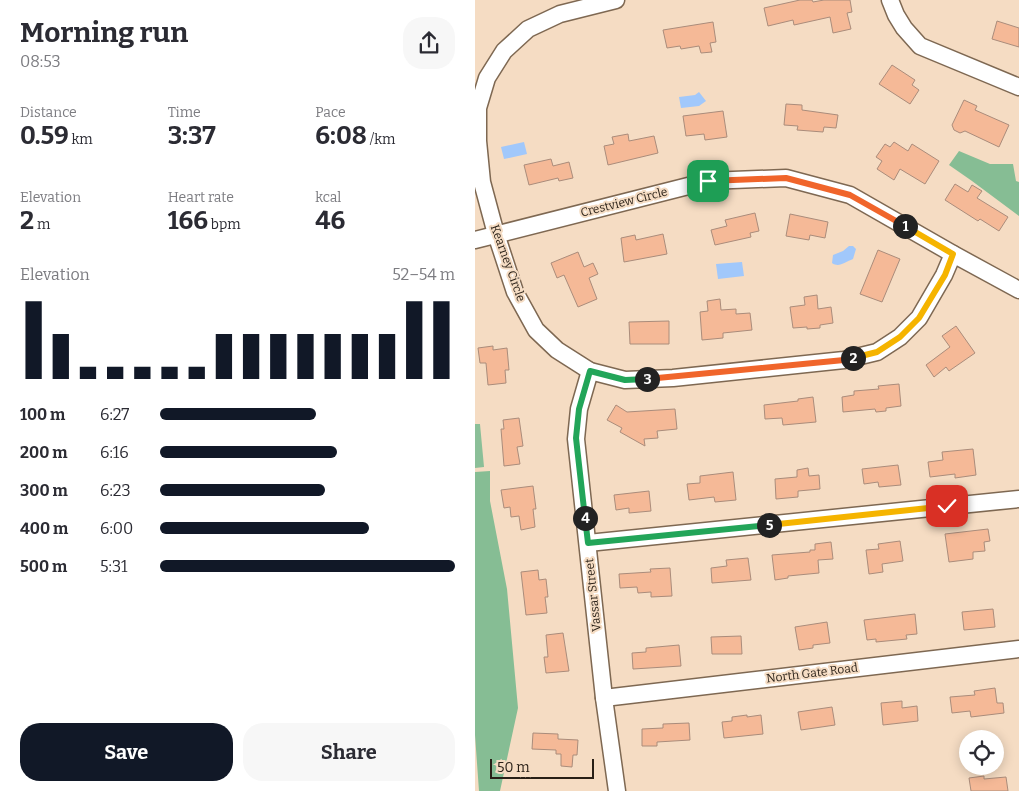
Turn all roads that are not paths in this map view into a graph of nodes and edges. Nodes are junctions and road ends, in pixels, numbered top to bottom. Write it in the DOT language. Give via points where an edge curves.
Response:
graph roads {
  1 [pos="616,0"];
  2 [pos="890,0"];
  3 [pos="1019,87"];
  4 [pos="496,234"];
  5 [pos="475,240"];
  6 [pos="953,254"];
  7 [pos="1019,290"];
  8 [pos="590,371"];
  9 [pos="1019,498"];
  10 [pos="588,543"];
  11 [pos="1019,648"];
  12 [pos="604,698"];
  13 [pos="617,791"];
  1 -- 4 [label="street, Kearney Circle" via="560,14 528,29 504,51 487,78 478,108 478,141 482,182"];
  2 -- 3 [label="street" via="895,15 920,46"];
  4 -- 5 [label="street, Crestview Circle"];
  4 -- 6 [label="street, Crestview Circle" via="708,181 786,178 850,195"];
  4 -- 8 [label="street, Kearney Circle" via="515,292 536,330 557,350"];
  6 -- 7 [label="street, Crestview Circle"];
  6 -- 8 [label="street, Kearney Circle" via="945,275 919,318 900,337 877,352 844,360 673,378 625,380"];
  8 -- 10 [label="street, Vassar Street" via="579,409 576,438"];
  9 -- 10 [label="street"];
  10 -- 12 [label="street, Vassar Street"];
  11 -- 12 [label="street, North Gate Road"];
  12 -- 13 [label="street, Vassar Street"];
}
